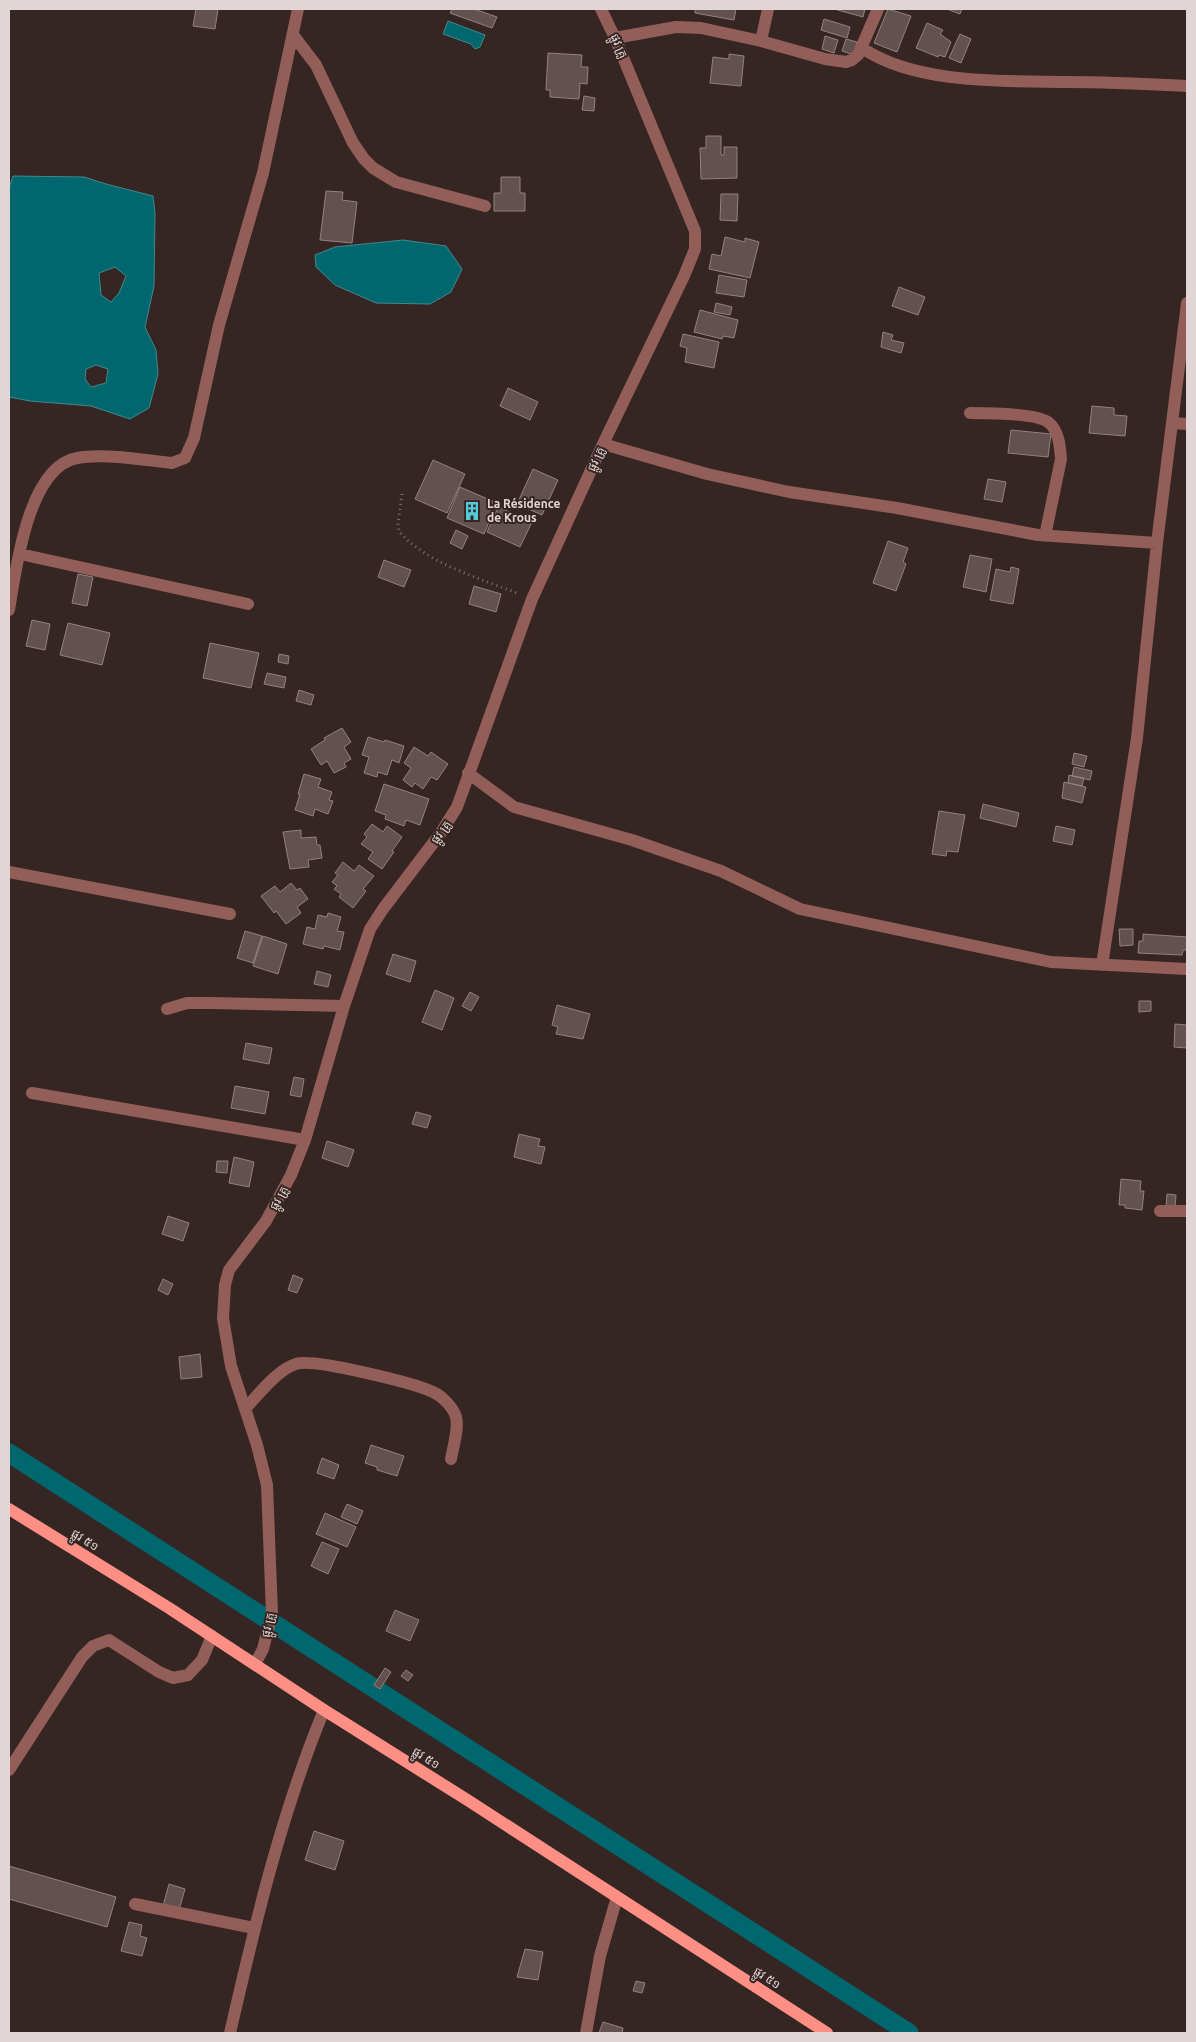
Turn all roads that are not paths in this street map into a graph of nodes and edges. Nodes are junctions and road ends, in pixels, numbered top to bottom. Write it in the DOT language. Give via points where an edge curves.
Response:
graph roads {
  1 [pos="298,9"];
  2 [pos="601,9"];
  3 [pos="768,9"];
  4 [pos="878,9"];
  5 [pos="293,35"];
  6 [pos="616,38"];
  7 [pos="761,41"];
  8 [pos="862,48"];
  9 [pos="1187,86"];
  10 [pos="485,206"];
  11 [pos="1187,303"];
  12 [pos="970,412"];
  13 [pos="1173,422"];
  14 [pos="1187,424"];
  15 [pos="603,444"];
  16 [pos="1045,536"];
  17 [pos="1157,543"];
  18 [pos="20,554"];
  19 [pos="12,569"];
  20 [pos="248,604"];
  21 [pos="9,610"];
  22 [pos="468,773"];
  23 [pos="9,872"];
  24 [pos="230,914"];
  25 [pos="1102,965"];
  26 [pos="1187,969"];
  27 [pos="344,1006"];
  28 [pos="167,1009"];
  29 [pos="32,1094"];
  30 [pos="305,1140"];
  31 [pos="1160,1211"];
  32 [pos="1187,1211"];
  33 [pos="245,1409"];
  34 [pos="451,1459"];
  35 [pos="9,1509"];
  36 [pos="212,1636"];
  37 [pos="255,1664"];
  38 [pos="324,1710"];
  39 [pos="9,1770"];
  40 [pos="617,1897"];
  41 [pos="135,1904"];
  42 [pos="254,1928"];
  43 [pos="230,2033"];
  44 [pos="586,2033"];
  45 [pos="827,2033"];
  1 -- 5 [label="street"];
  2 -- 6 [label="street, ផ្លូវ គ្រូ"];
  3 -- 7 [label="street"];
  4 -- 8 [label="street"];
  5 -- 10 [label="street" via="316,65 353,143 373,168 396,182"];
  5 -- 18 [label="street" via="262,173 219,325 194,438 185,458 172,463 92,456 75,458 58,466 39,490"];
  6 -- 7 [label="street" via="676,28 701,28"];
  6 -- 15 [label="street, ផ្លូវ គ្រូ" via="695,231 696,241 684,276"];
  7 -- 8 [label="street" via="846,62 858,55"];
  8 -- 9 [label="street" via="889,63 960,79"];
  11 -- 13 [label="street"];
  12 -- 16 [label="street" via="1034,417 1048,422 1055,430 1061,459"];
  13 -- 14 [label="street"];
  13 -- 17 [label="street"];
  15 -- 16 [label="street" via="707,474 789,492 897,508"];
  15 -- 22 [label="street, ផ្លូវ គ្រូ" via="532,599"];
  16 -- 17 [label="street"];
  17 -- 25 [label="street" via="1137,738"];
  18 -- 19 [label="street"];
  18 -- 20 [label="street"];
  19 -- 21 [label="street"];
  22 -- 25 [label="street" via="514,807 632,840 721,872 800,909 1051,962"];
  22 -- 27 [label="street, ផ្លូវ គ្រូ" via="449,821 370,929"];
  23 -- 24 [label="street"];
  25 -- 26 [label="street"];
  27 -- 28 [label="street" via="186,1003"];
  27 -- 30 [label="street, ផ្លូវ គ្រូ"];
  29 -- 30 [label="street"];
  30 -- 33 [label="street, ផ្លូវ គ្រូ" via="279,1199 234,1263 225,1285 223,1318 226,1339"];
  31 -- 32 [label="street"];
  33 -- 34 [label="street" via="288,1366 298,1363 338,1367 392,1380 434,1392 448,1403 456,1417"];
  33 -- 37 [label="street, ផ្លូវ គ្រូ" via="268,1485 272,1614 263,1649"];
  35 -- 36 [label="main road, ផ្លូវ ៥១"];
  36 -- 37 [label="main road, ផ្លូវ ៥១"];
  36 -- 39 [label="street" via="202,1660 188,1675 173,1678 109,1640 93,1646 82,1657"];
  37 -- 38 [label="main road, ផ្លូវ ៥១"];
  38 -- 40 [label="main road, ផ្លូវ ៥១"];
  38 -- 42 [label="street" via="303,1760"];
  40 -- 44 [label="street" via="600,1956"];
  40 -- 45 [label="main road, ផ្លូវ ៥១"];
  41 -- 42 [label="street"];
  42 -- 43 [label="street"];
}
